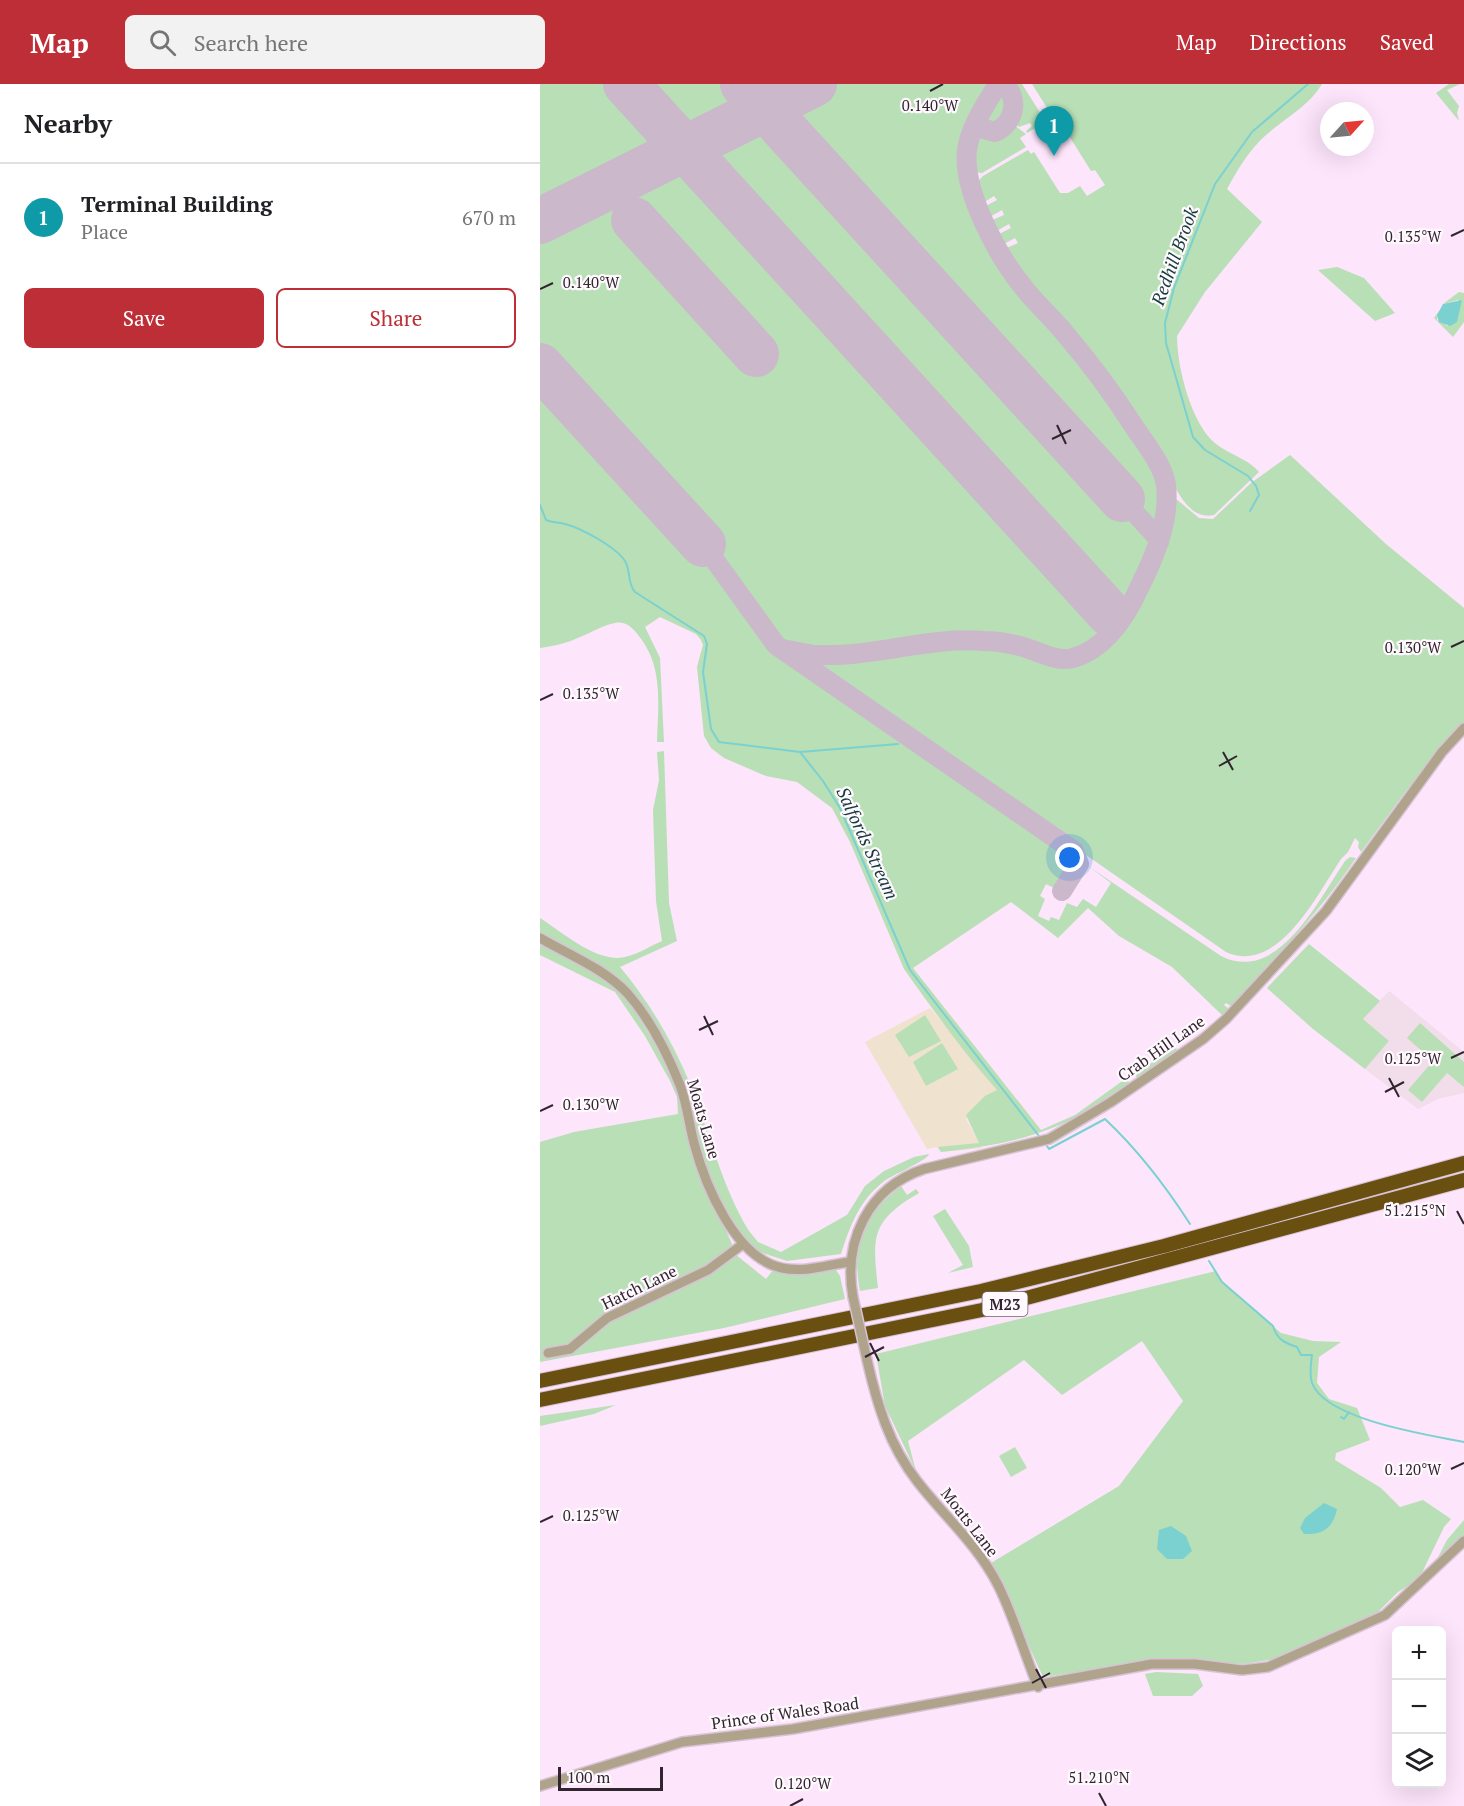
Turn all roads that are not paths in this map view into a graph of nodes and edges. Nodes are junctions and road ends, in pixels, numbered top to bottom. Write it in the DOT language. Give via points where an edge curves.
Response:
graph roads {
  1 [pos="1464,728"];
  2 [pos="540,938"];
  3 [pos="1464,1162"];
  4 [pos="1464,1180"];
  5 [pos="743,1244"];
  6 [pos="849,1262"];
  7 [pos="850,1274"];
  8 [pos="548,1353"];
  9 [pos="540,1381"];
  10 [pos="540,1400"];
  11 [pos="1464,1540"];
  12 [pos="1038,1687"];
  13 [pos="540,1786"];
  1 -- 6 [label="street, Crab Hill Lane" via="1442,752 1326,911 1216,1029 1111,1102 1049,1139 939,1165 899,1181 864,1218"];
  2 -- 5 [label="street, Moats Lane" via="614,981 644,1017 681,1087 694,1144 716,1200"];
  3 -- 9 [label="highway, M23" via="981,1291"];
  4 -- 10 [label="highway, M23" via="982,1310"];
  5 -- 6 [label="street, Moats Lane" via="758,1258 785,1269"];
  5 -- 8 [label="street, Hatch Lane" via="708,1270 607,1318 570,1349"];
  6 -- 7 [label="street, Crab Hill Lane"];
  7 -- 12 [label="street, Moats Lane, bridge" via="878,1408 897,1452 917,1482 970,1542 998,1584"];
  11 -- 12 [label="street, Prince of Wales Road" via="1385,1615 1268,1667 1242,1670 1152,1664"];
  12 -- 13 [label="street, Prince of Wales Road" via="794,1729 682,1742"];
}
